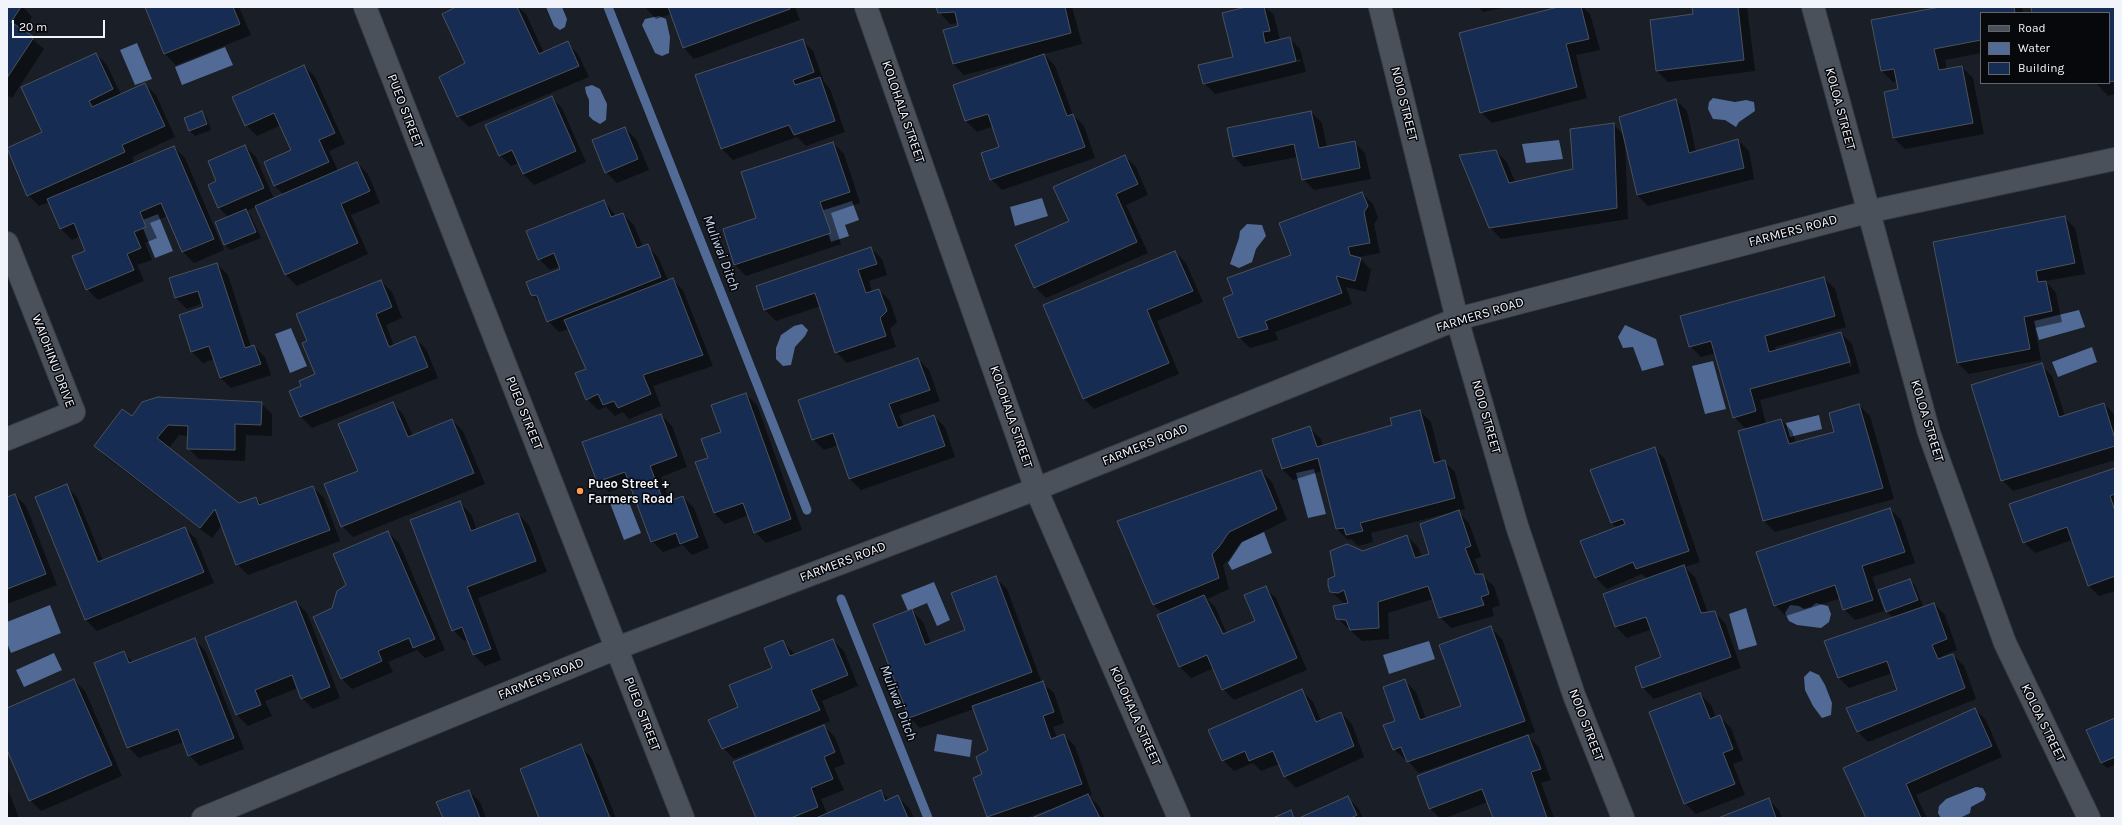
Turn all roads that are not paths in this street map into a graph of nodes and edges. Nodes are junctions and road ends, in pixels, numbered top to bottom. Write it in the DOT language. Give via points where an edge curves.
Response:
graph roads {
  1 [pos="365,7"];
  2 [pos="866,7"];
  3 [pos="1380,7"];
  4 [pos="1813,7"];
  5 [pos="2115,160"];
  6 [pos="1867,212"];
  7 [pos="7,243"];
  8 [pos="1457,319"];
  9 [pos="7,438"];
  10 [pos="1036,489"];
  11 [pos="616,648"];
  12 [pos="203,818"];
  13 [pos="683,818"];
  14 [pos="1179,818"];
  15 [pos="1623,818"];
  16 [pos="2089,818"];
  1 -- 11 [label="street, PUEO STREET"];
  2 -- 10 [label="street, KOLOHALA STREET"];
  3 -- 8 [label="street, NOIO STREET"];
  4 -- 6 [label="street, KOLOA STREET"];
  5 -- 6 [label="street, FARMERS ROAD"];
  6 -- 8 [label="street, FARMERS ROAD"];
  6 -- 16 [label="street, KOLOA STREET" via="1929,433 2002,635"];
  7 -- 9 [label="street, WAIOHINU DRIVE" via="74,412"];
  8 -- 10 [label="street, FARMERS ROAD"];
  8 -- 15 [label="street, NOIO STREET" via="1517,526 1574,695"];
  10 -- 11 [label="street, FARMERS ROAD"];
  10 -- 14 [label="street, KOLOHALA STREET"];
  11 -- 12 [label="street, FARMERS ROAD"];
  11 -- 13 [label="street, PUEO STREET"];
}
